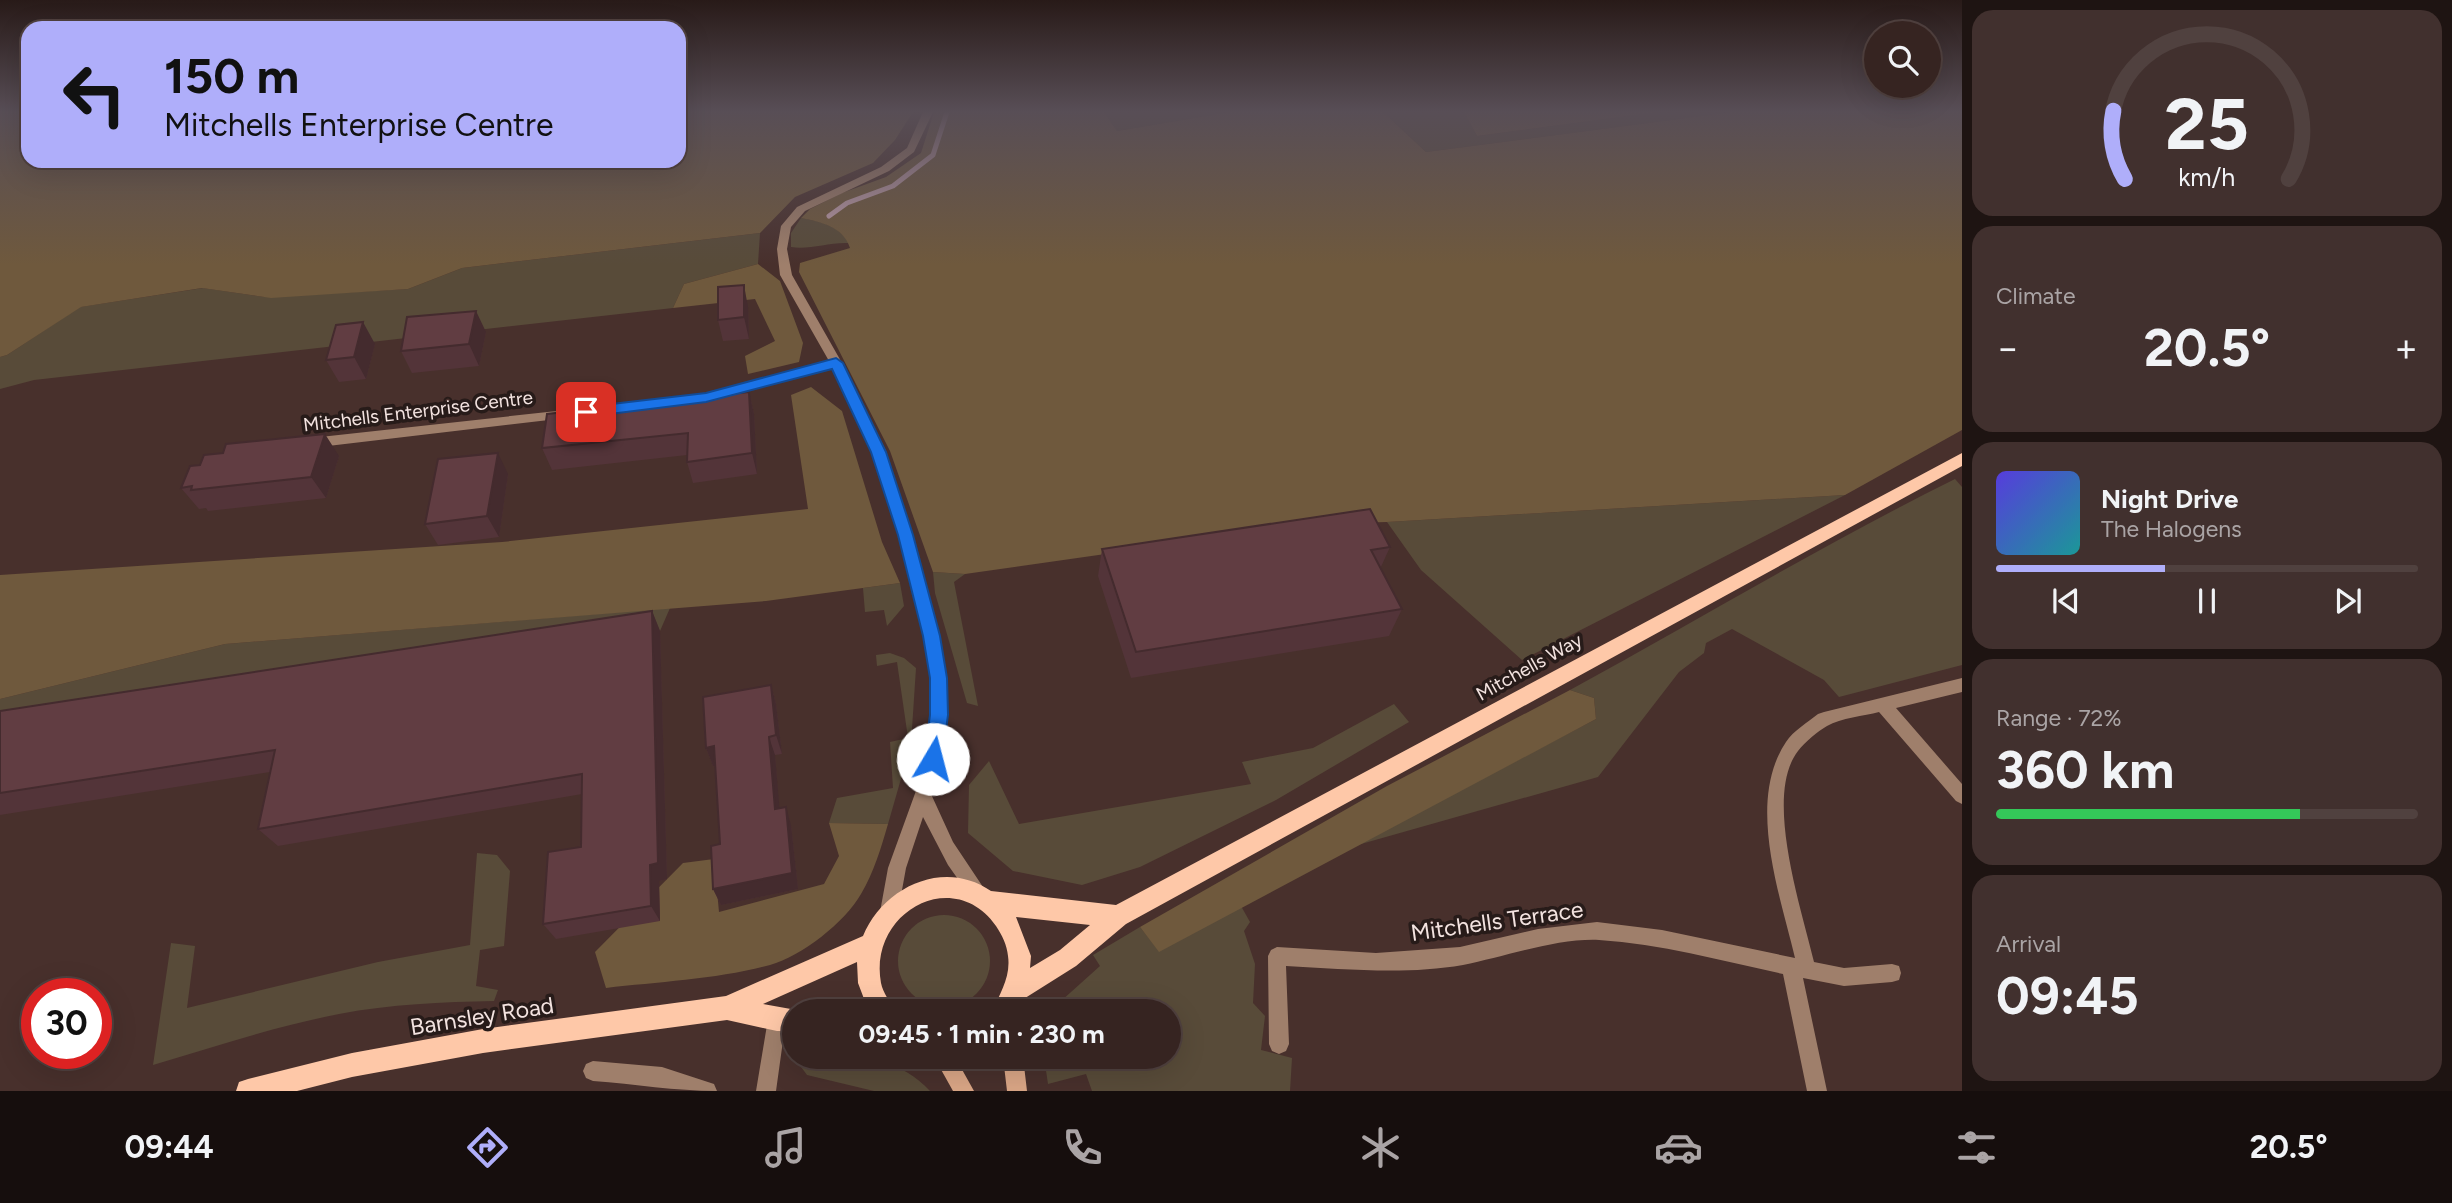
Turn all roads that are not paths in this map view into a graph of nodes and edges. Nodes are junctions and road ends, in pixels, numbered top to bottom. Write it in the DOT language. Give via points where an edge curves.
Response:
graph roads {
  1 [pos="891,163"];
  2 [pos="836,363"];
  3 [pos="679,402"];
  4 [pos="586,412"];
  5 [pos="303,444"];
  6 [pos="1962,459"];
  7 [pos="1962,685"];
  8 [pos="1883,705"];
  9 [pos="1962,796"];
  10 [pos="924,797"];
  11 [pos="985,898"];
  12 [pos="889,912"];
  13 [pos="1118,916"];
  14 [pos="871,944"];
  15 [pos="1799,968"];
  16 [pos="1892,973"];
  17 [pos="876,999"];
  18 [pos="1012,999"];
  19 [pos="1016,999"];
  20 [pos="727,1008"];
  21 [pos="782,1018"];
  22 [pos="782,1033"];
  23 [pos="1279,1044"];
  24 [pos="951,1069"];
  25 [pos="1014,1069"];
  26 [pos="593,1071"];
  27 [pos="248,1091"];
  28 [pos="707,1091"];
  29 [pos="766,1091"];
  30 [pos="964,1091"];
  31 [pos="1017,1091"];
  32 [pos="1817,1091"];
  1 -- 2 [label="street" via="807,205 786,226 782,249 786,275"];
  2 -- 3 [label="street"];
  2 -- 10 [label="street" via="879,452 932,636 939,678 937,740"];
  4 -- 5 [label="street, Mitchells Enterprise Centre"];
  6 -- 13 [label="main road, Mitchells Way"];
  7 -- 8 [label="street"];
  8 -- 9 [label="street"];
  8 -- 15 [label="street" via="1824,719 1792,746 1782,769 1775,822"];
  10 -- 11 [label="street" via="957,868"];
  10 -- 12 [label="street" via="897,868"];
  11 -- 12 [label="main road" via="962,888 942,887 923,890"];
  11 -- 13 [label="main road" via="1054,911"];
  11 -- 18 [label="main road" via="1004,915 1020,949 1021,968"];
  12 -- 14 [label="main road"];
  13 -- 19 [label="main road, Mitchells Way"];
  14 -- 17 [label="main road" via="869,984"];
  14 -- 20 [label="main road, Barnsley Road"];
  15 -- 16 [label="street, Mitchells Terrace" via="1844,977"];
  15 -- 23 [label="street, Mitchells Terrace" via="1662,939 1597,931 1538,938 1460,956 1376,962 1277,956"];
  15 -- 32 [label="street"];
  20 -- 21 [label="main road, Barnsley Road"];
  20 -- 27 [label="main road, Barnsley Road" via="483,1041 352,1065"];
  22 -- 29 [label="street"];
  24 -- 30 [label="street"];
  25 -- 31 [label="street"];
  26 -- 28 [label="street" via="662,1077"];
}
